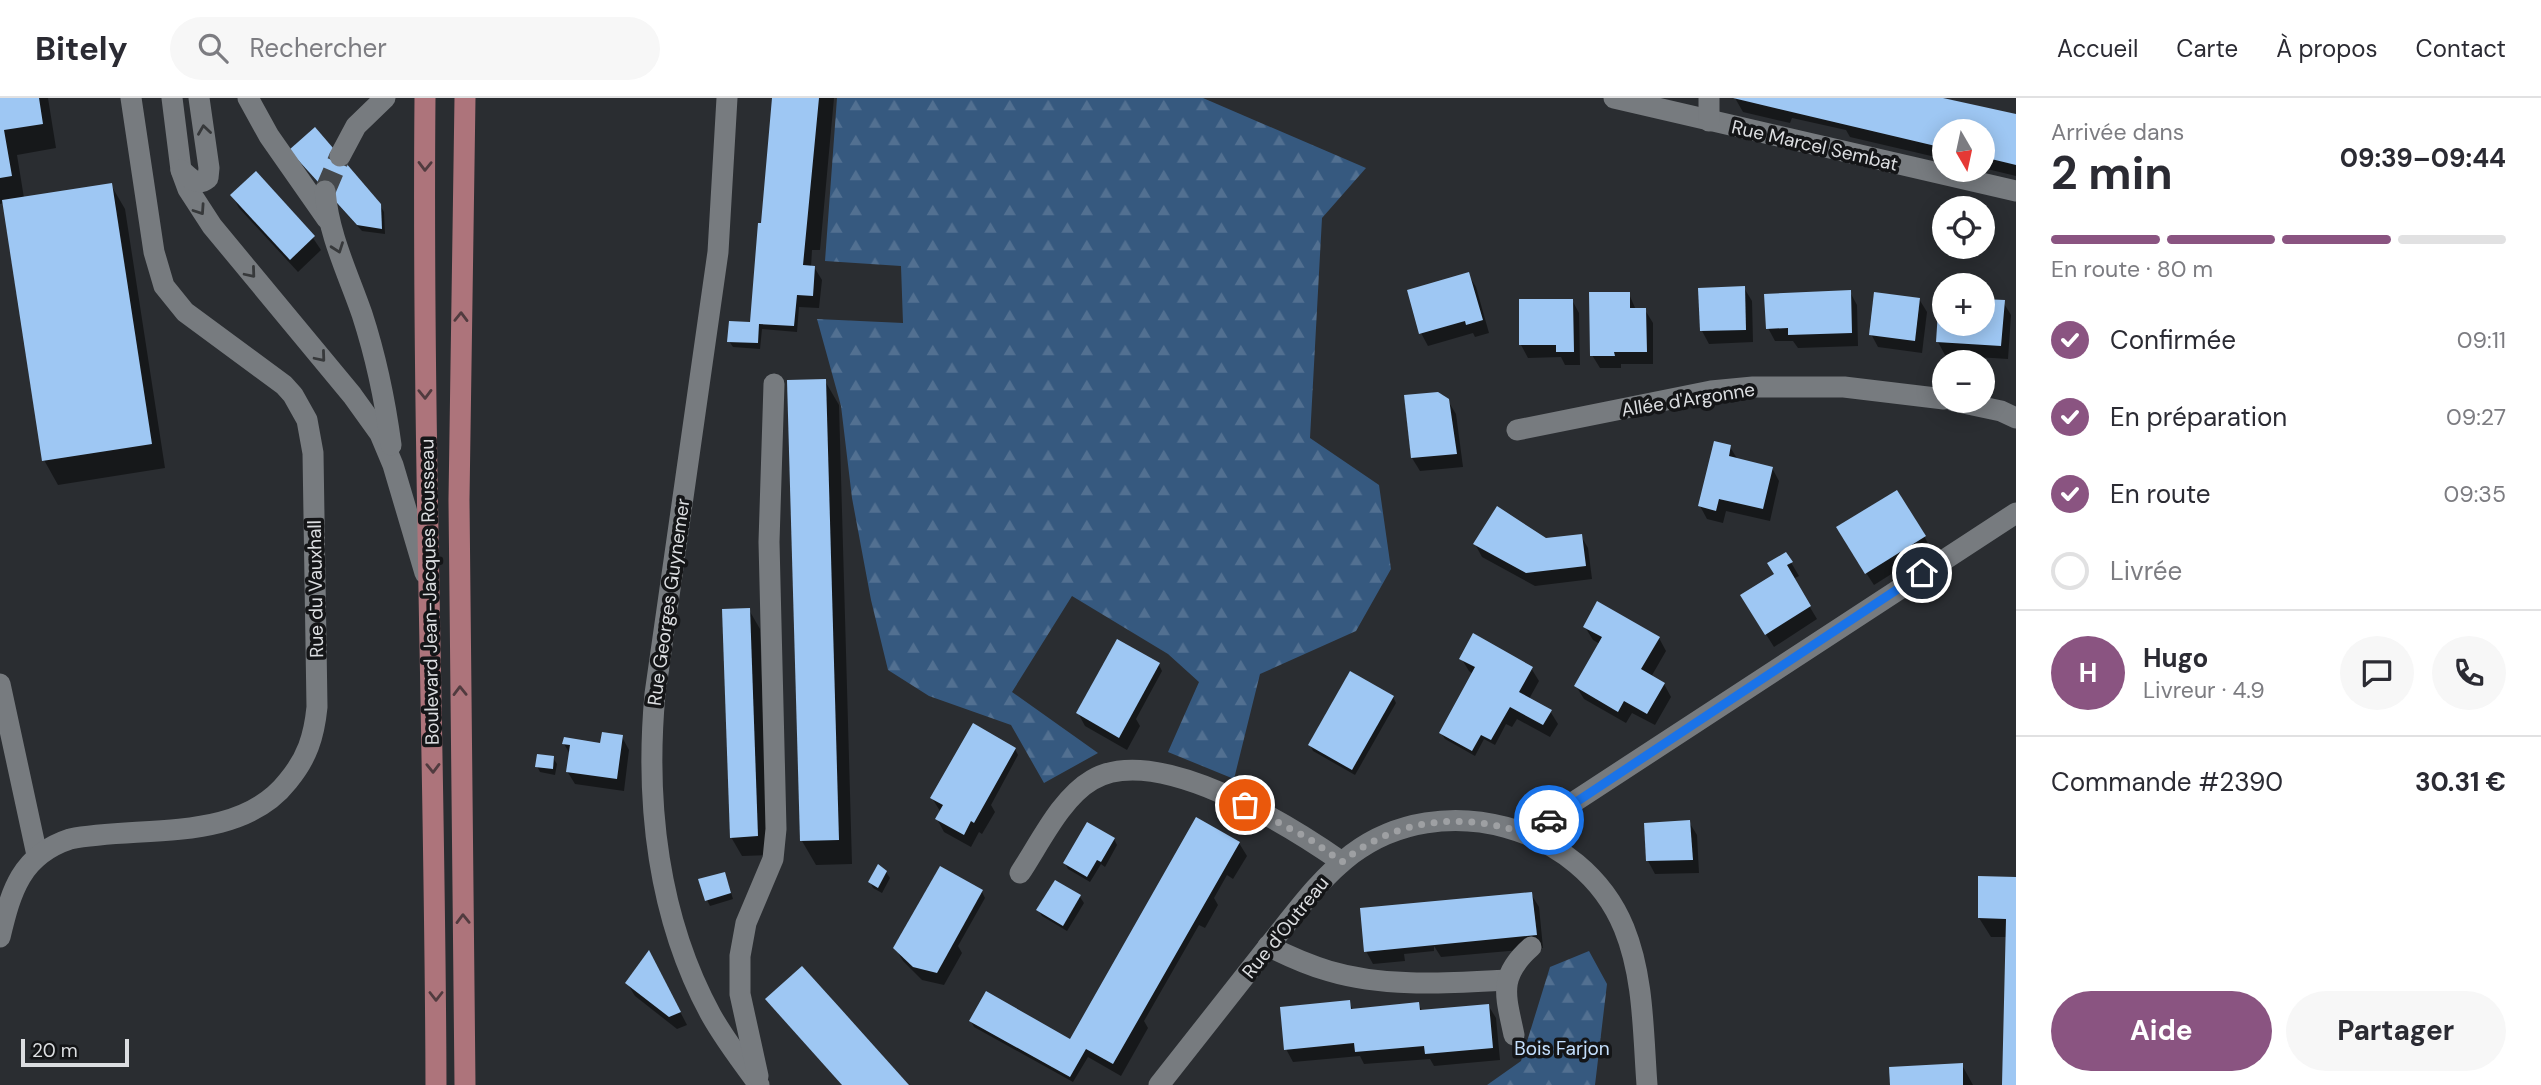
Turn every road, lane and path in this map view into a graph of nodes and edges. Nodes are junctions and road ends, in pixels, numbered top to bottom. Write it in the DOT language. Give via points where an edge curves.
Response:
graph roads {
  1 [pos="131,98"];
  2 [pos="172,98"];
  3 [pos="199,98"];
  4 [pos="248,98"];
  5 [pos="385,98"];
  6 [pos="425,98"];
  7 [pos="465,98"];
  8 [pos="727,98"];
  9 [pos="1614,98"];
  10 [pos="1709,98"];
  11 [pos="1709,121"];
  12 [pos="340,156"];
  13 [pos="181,170"];
  14 [pos="325,191"];
  15 [pos="2016,191"];
  16 [pos="328,220"];
  17 [pos="775,384"];
  18 [pos="1932,398"];
  19 [pos="1995,410"];
  20 [pos="2016,418"];
  21 [pos="1517,430"];
  22 [pos="393,465"];
  23 [pos="2016,513"];
  24 [pos="429,584"];
  25 [pos="0,684"];
  26 [pos="1529,835"];
  27 [pos="37,855"];
  28 [pos="1342,862"];
  29 [pos="1020,873"];
  30 [pos="0,937"];
  31 [pos="1268,946"];
  32 [pos="1531,947"];
  33 [pos="1507,980"];
  34 [pos="1514,1035"];
  35 [pos="436,1085"];
  36 [pos="465,1085"];
  37 [pos="760,1085"];
  38 [pos="1159,1085"];
  39 [pos="1647,1085"];
  1 -- 27 [label="street, Rue du Vauxhall" via="154,252 164,286 185,312 284,384 307,420 313,453 315,725 300,768 282,790 254,811 202,826 70,839"];
  2 -- 13 [label="street"];
  13 -- 3 [label="street, one-way" via="195,182 208,178"];
  4 -- 16 [label="street"];
  5 -- 12 [label="street" via="356,126"];
  6 -- 24 [label="main road, Boulevard Jean-Jacques Rousseau, one-way"];
  36 -- 7 [label="main road, Boulevard Jean-Jacques Rousseau, one-way" via="459,566"];
  8 -- 37 [label="street, Rue Georges Guynemer" via="718,251 654,694 652,805 663,879 690,966 722,1033"];
  9 -- 11 [label="street, Rue Marcel Sembat"];
  10 -- 11 [label="street"];
  11 -- 15 [label="street, Rue Marcel Sembat"];
  13 -- 22 [label="street, one-way" via="192,198 212,226 380,433"];
  14 -- 16 [label="street"];
  16 -- 22 [label="street, one-way" via="373,348"];
  17 -- 37 [label="street, Rue Georges Guynemer" via="769,542 776,829 773,859 746,923 739,974"];
  18 -- 21 [label="street, Allée d'Argonne" via="1844,387 1742,388"];
  19 -- 20 [label="street"];
  22 -- 24 [label="street"];
  23 -- 26 [label="street"];
  24 -- 35 [label="main road, Boulevard Jean-Jacques Rousseau, one-way"];
  25 -- 27 [label="street"];
  26 -- 28 [label="street, Rue d'Outreau" via="1493,824 1430,821 1377,838"];
  26 -- 39 [label="street, Rue d'Outreau" via="1567,856 1594,880 1623,925 1638,978"];
  27 -- 30 [label="street, Rue du Vauxhall" via="16,884"];
  28 -- 29 [label="street" via="1269,816 1198,784 1151,771 1118,770 1091,780 1068,801"];
  28 -- 31 [label="street, Rue d'Outreau" via="1321,880"];
  31 -- 33 [label="street" via="1330,972 1376,981"];
  31 -- 38 [label="street, Rue d'Outreau"];
  32 -- 33 [label="street"];
  33 -- 34 [label="street"];
}
